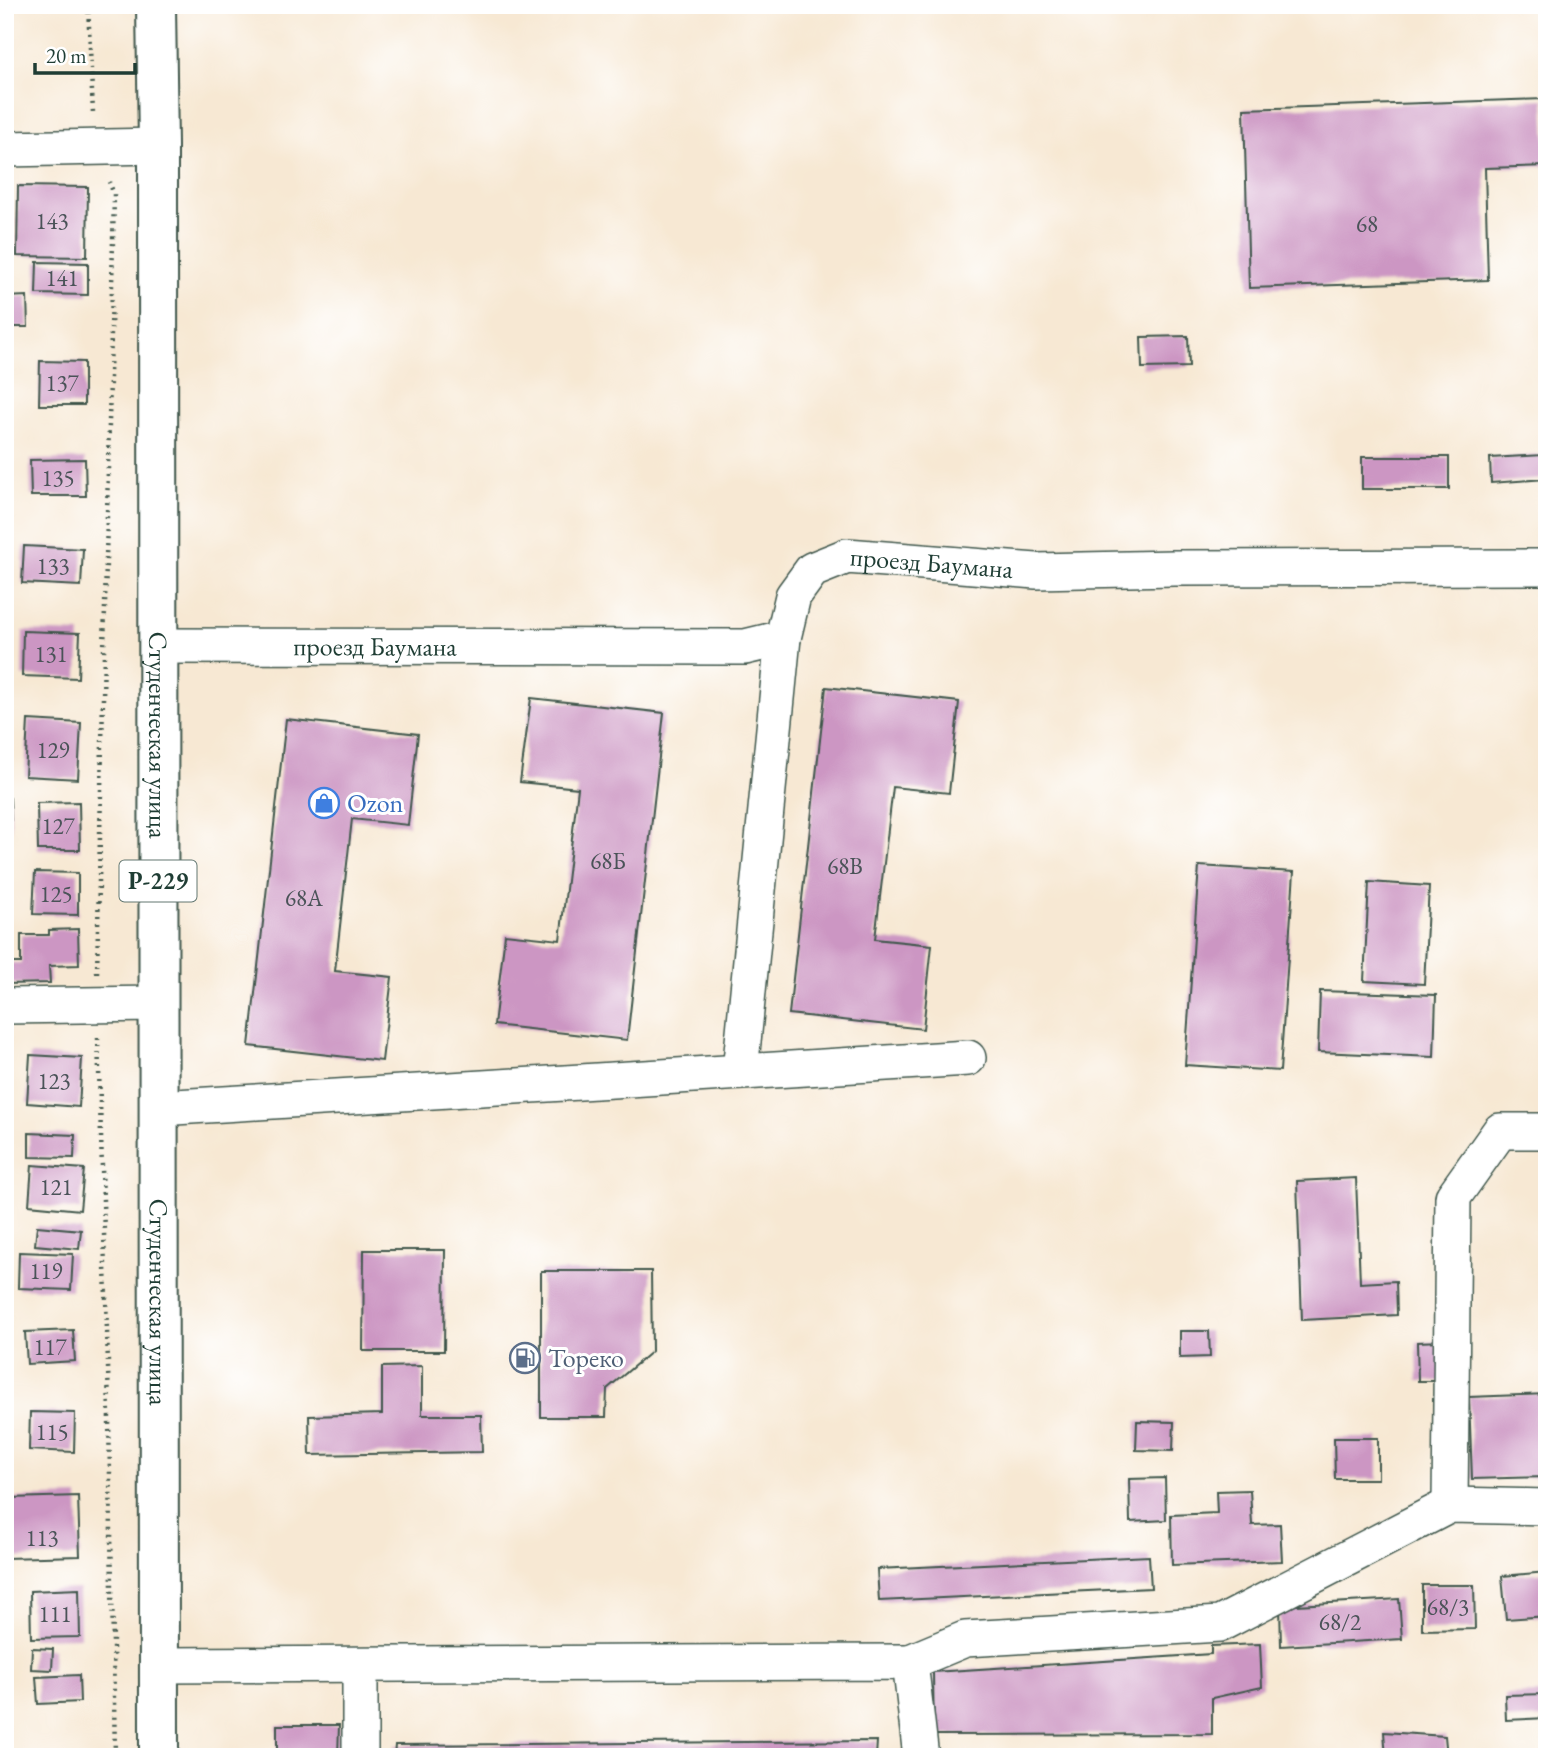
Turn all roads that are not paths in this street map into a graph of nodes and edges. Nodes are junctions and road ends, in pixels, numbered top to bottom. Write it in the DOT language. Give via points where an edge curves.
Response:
graph roads {
  1 [pos="156,5"];
  2 [pos="158,146"];
  3 [pos="5,149"];
  4 [pos="1547,567"];
  5 [pos="783,638"];
  6 [pos="158,646"];
  7 [pos="159,1004"];
  8 [pos="5,1006"];
  9 [pos="968,1058"];
  10 [pos="740,1072"];
  11 [pos="159,1108"];
  12 [pos="1547,1131"];
  13 [pos="1450,1505"];
  14 [pos="1547,1507"];
  15 [pos="910,1662"];
  16 [pos="159,1665"];
  17 [pos="360,1665"];
  18 [pos="159,1757"];
  19 [pos="360,1757"];
  20 [pos="921,1757"];
  1 -- 2 [label="main road, Студенческая улица / Р-229"];
  2 -- 3 [label="street"];
  2 -- 6 [label="main road, Студенческая улица / Р-229"];
  4 -- 5 [label="street, проезд Баумана" via="1036,571 847,556 812,570 793,596"];
  5 -- 6 [label="street, проезд Баумана" via="745,648"];
  5 -- 10 [label="street"];
  6 -- 7 [label="main road, Студенческая улица / Р-229"];
  7 -- 8 [label="street"];
  7 -- 11 [label="main road, Студенческая улица / Р-229"];
  9 -- 10 [label="street"];
  10 -- 11 [label="street"];
  11 -- 16 [label="main road, Студенческая улица / Р-229"];
  12 -- 13 [label="street" via="1500,1132 1453,1196"];
  13 -- 14 [label="street"];
  13 -- 15 [label="street" via="1220,1624 965,1639"];
  15 -- 17 [label="street"];
  15 -- 20 [label="street"];
  16 -- 17 [label="street"];
  16 -- 18 [label="main road, Студенческая улица / Р-229"];
  17 -- 19 [label="street"];
}
